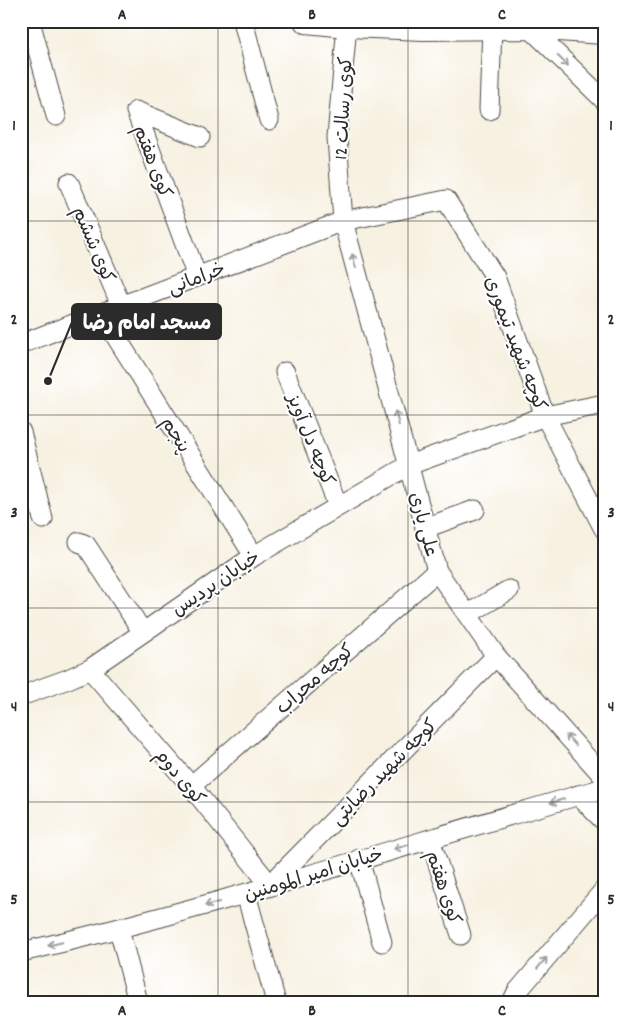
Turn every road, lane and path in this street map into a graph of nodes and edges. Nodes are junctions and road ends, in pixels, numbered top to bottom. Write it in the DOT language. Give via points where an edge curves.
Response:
graph roads {
  1 [pos="30,21"];
  2 [pos="243,21"];
  3 [pos="306,21"];
  4 [pos="525,24"];
  5 [pos="347,25"];
  6 [pos="492,27"];
  7 [pos="604,32"];
  8 [pos="604,100"];
  9 [pos="489,110"];
  10 [pos="56,116"];
  11 [pos="269,120"];
  12 [pos="200,137"];
  13 [pos="69,183"];
  14 [pos="343,221"];
  15 [pos="197,276"];
  16 [pos="121,305"];
  17 [pos="101,313"];
  18 [pos="21,344"];
  19 [pos="285,372"];
  20 [pos="604,404"];
  21 [pos="545,416"];
  22 [pos="21,432"];
  23 [pos="409,465"];
  24 [pos="338,506"];
  25 [pos="475,510"];
  26 [pos="43,519"];
  27 [pos="425,528"];
  28 [pos="604,529"];
  29 [pos="79,542"];
  30 [pos="254,556"];
  31 [pos="438,570"];
  32 [pos="509,590"];
  33 [pos="468,614"];
  34 [pos="142,631"];
  35 [pos="496,656"];
  36 [pos="90,669"];
  37 [pos="21,696"];
  38 [pos="604,777"];
  39 [pos="192,786"];
  40 [pos="604,788"];
  41 [pos="578,795"];
  42 [pos="604,821"];
  43 [pos="430,839"];
  44 [pos="359,859"];
  45 [pos="270,886"];
  46 [pos="604,890"];
  47 [pos="246,894"];
  48 [pos="119,930"];
  49 [pos="461,935"];
  50 [pos="382,942"];
  51 [pos="21,952"];
  52 [pos="138,1002"];
  53 [pos="276,1002"];
  54 [pos="512,1002"];
  1 -- 10 [label="street"];
  2 -- 11 [label="street"];
  3 -- 5 [label="main road"];
  4 -- 6 [label="main road"];
  4 -- 7 [label="main road"];
  4 -- 8 [label="street, one-way"];
  5 -- 6 [label="main road"];
  5 -- 14 [label="street, کوی رسالت 12" via="337,137"];
  6 -- 9 [label="street"];
  12 -- 15 [label="street, کوی هفتم" via="136,111"];
  13 -- 16 [label="street, کوی ششم"];
  14 -- 15 [label="street, خرامانی"];
  14 -- 21 [label="street, کوچه شهید تیموری" via="446,200 495,277"];
  23 -- 14 [label="street, علی یاری, one-way"];
  15 -- 16 [label="street, خرامانی"];
  16 -- 17 [label="street, خرامانی"];
  17 -- 18 [label="street, خرامانی"];
  17 -- 30 [label="street, پنجم"];
  19 -- 24 [label="street, کوچه دل آویز"];
  20 -- 21 [label="street, خیابان پردیس"];
  21 -- 23 [label="street, خیابان پردیس"];
  21 -- 28 [label="street, کوچه شهید تیموری"];
  22 -- 26 [label="street"];
  23 -- 24 [label="street, خیابان پردیس"];
  23 -- 27 [label="street, علی یاری"];
  24 -- 30 [label="street, خیابان پردیس"];
  25 -- 27 [label="street"];
  27 -- 31 [label="street, علی یاری"];
  29 -- 34 [label="street" via="86,545"];
  30 -- 34 [label="street, خیابان پردیس"];
  31 -- 33 [label="street, علی یاری"];
  31 -- 39 [label="street, کوچه محراب"];
  32 -- 33 [label="street"];
  33 -- 35 [label="street, علی یاری"];
  34 -- 36 [label="street, خیابان پردیس"];
  38 -- 35 [label="street, علی یاری, one-way"];
  35 -- 45 [label="street, کوچه شهید رضایتی"];
  36 -- 37 [label="street, خیابان پردیس"];
  36 -- 39 [label="street, کوی دوم"];
  39 -- 45 [label="street, کوی دوم"];
  40 -- 41 [label="street, خیابان امیر المومنین"];
  41 -- 42 [label="street"];
  41 -- 43 [label="street, خیابان امیر المومنین, one-way"];
  43 -- 44 [label="street, خیابان امیر المومنین, one-way"];
  43 -- 49 [label="street, کوی هفتم"];
  44 -- 45 [label="street, خیابان امیر المومنین"];
  44 -- 50 [label="street"];
  45 -- 47 [label="street, خیابان امیر المومنین"];
  54 -- 46 [label="street, one-way"];
  47 -- 48 [label="street, خیابان امیر المومنین, one-way"];
  47 -- 53 [label="street"];
  48 -- 51 [label="street, خیابان امیر المومنین, one-way"];
  48 -- 52 [label="street"];
}
